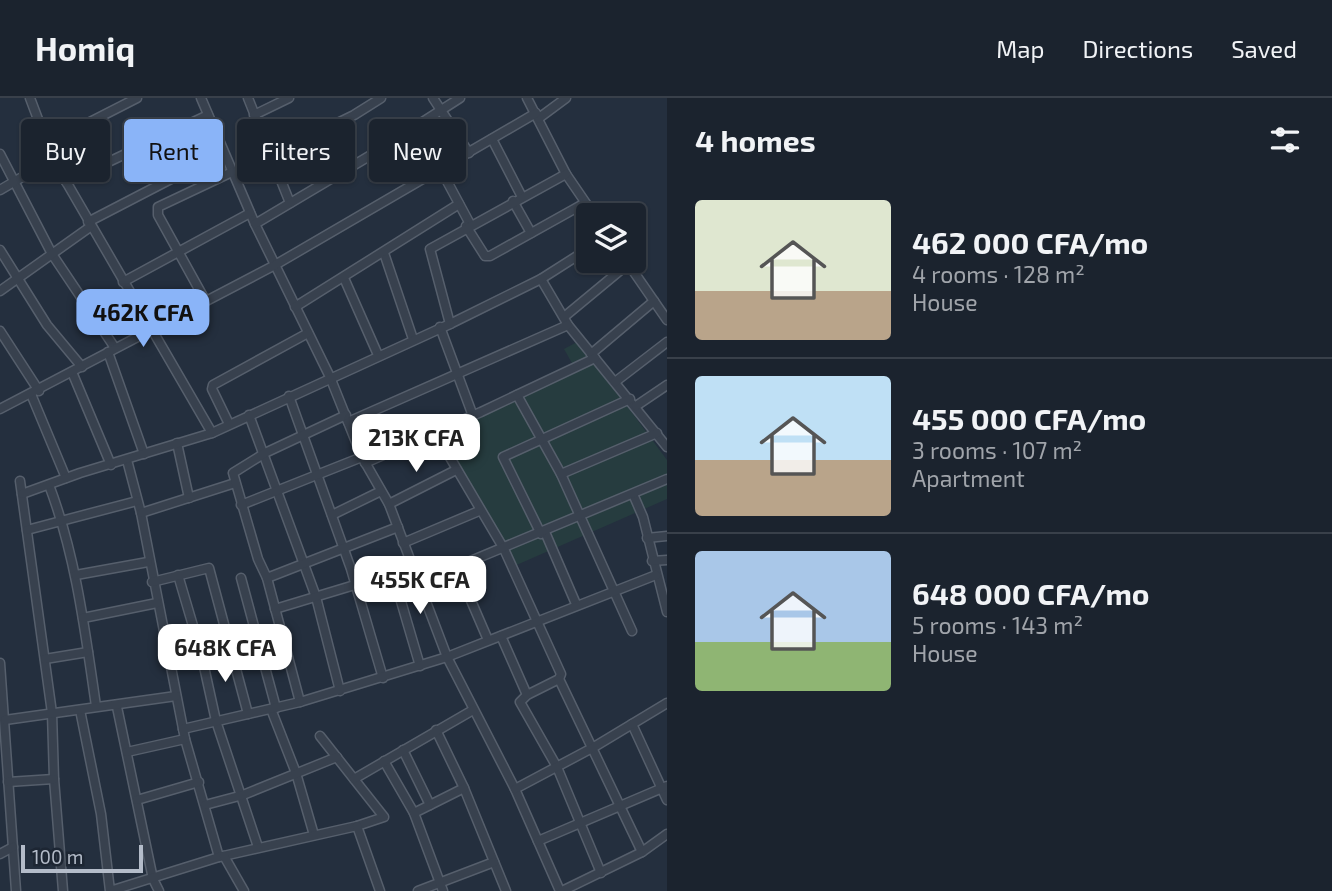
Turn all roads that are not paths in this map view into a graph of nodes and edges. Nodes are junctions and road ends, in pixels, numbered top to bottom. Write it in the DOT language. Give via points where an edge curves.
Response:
graph roads {
  1 [pos="137,98"];
  2 [pos="201,98"];
  3 [pos="248,98"];
  4 [pos="289,98"];
  5 [pos="381,98"];
  6 [pos="433,98"];
  7 [pos="460,98"];
  8 [pos="527,98"];
  9 [pos="566,98"];
  10 [pos="34,99"];
  11 [pos="441,110"];
  12 [pos="208,115"];
  13 [pos="254,115"];
  14 [pos="538,116"];
  15 [pos="40,119"];
  16 [pos="96,119"];
  17 [pos="210,119"];
  18 [pos="256,119"];
  19 [pos="341,119"];
  20 [pos="492,139"];
  21 [pos="223,152"];
  22 [pos="469,153"];
  23 [pos="0,154"];
  24 [pos="466,155"];
  25 [pos="110,161"];
  26 [pos="232,172"];
  27 [pos="566,174"];
  28 [pos="21,177"];
  29 [pos="16,180"];
  30 [pos="66,182"];
  31 [pos="167,182"];
  32 [pos="281,182"];
  33 [pos="420,182"];
  34 [pos="447,182"];
  35 [pos="0,190"];
  36 [pos="522,197"];
  37 [pos="513,201"];
  38 [pos="585,202"];
  39 [pos="290,203"];
  40 [pos="459,204"];
  41 [pos="250,213"];
  42 [pos="89,224"];
  43 [pos="255,224"];
  44 [pos="468,225"];
  45 [pos="531,233"];
  46 [pos="0,250"];
  47 [pos="178,252"];
  48 [pos="384,253"];
  49 [pos="52,254"];
  50 [pos="576,257"];
  51 [pos="275,265"];
  52 [pos="616,273"];
  53 [pos="635,273"];
  54 [pos="18,277"];
  55 [pos="344,278"];
  56 [pos="541,279"];
  57 [pos="123,282"];
  58 [pos="0,290"];
  59 [pos="205,300"];
  60 [pos="654,301"];
  61 [pos="295,307"];
  62 [pos="667,320"];
  63 [pos="566,321"];
  64 [pos="450,324"];
  65 [pos="152,327"];
  66 [pos="440,327"];
  67 [pos="1,330"];
  68 [pos="308,333"];
  69 [pos="414,339"];
  70 [pos="667,342"];
  71 [pos="112,350"];
  72 [pos="378,355"];
  73 [pos="593,356"];
  74 [pos="82,367"];
  75 [pos="72,372"];
  76 [pos="456,373"];
  77 [pos="330,377"];
  78 [pos="615,382"];
  79 [pos="667,385"];
  80 [pos="35,393"];
  81 [pos="517,395"];
  82 [pos="289,396"];
  83 [pos="633,402"];
  84 [pos="0,409"];
  85 [pos="249,415"];
  86 [pos="473,416"];
  87 [pos="347,419"];
  88 [pos="229,424"];
  89 [pos="435,432"];
  90 [pos="212,433"];
  91 [pos="305,435"];
  92 [pos="541,438"];
  93 [pos="663,440"];
  94 [pos="177,443"];
  95 [pos="265,453"];
  96 [pos="144,454"];
  97 [pos="127,460"];
  98 [pos="363,460"];
  99 [pos="111,465"];
  100 [pos="456,470"];
  101 [pos="561,474"];
  102 [pos="318,475"];
  103 [pos="66,478"];
  104 [pos="667,479"];
  105 [pos="20,481"];
  106 [pos="235,483"];
  107 [pos="49,485"];
  108 [pos="381,491"];
  109 [pos="275,492"];
  110 [pos="633,494"];
  111 [pos="22,495"];
  112 [pos="189,498"];
  113 [pos="137,501"];
  114 [pos="389,504"];
  115 [pos="241,505"];
  116 [pos="479,511"];
  117 [pos="141,513"];
  118 [pos="332,515"];
  119 [pos="581,517"];
  120 [pos="64,523"];
  121 [pos="398,527"];
  122 [pos="27,530"];
  123 [pos="543,533"];
  124 [pos="667,536"];
  125 [pos="647,538"];
  126 [pos="403,543"];
  127 [pos="504,549"];
  128 [pos="345,550"];
  129 [pos="667,560"];
  130 [pos="652,561"];
  131 [pos="148,562"];
  132 [pos="303,565"];
  133 [pos="411,568"];
  134 [pos="457,568"];
  135 [pos="393,574"];
  136 [pos="76,575"];
  137 [pos="178,575"];
  138 [pos="656,575"];
  139 [pos="241,578"];
  140 [pos="267,579"];
  141 [pos="152,582"];
  142 [pos="418,583"];
  143 [pos="356,586"];
  144 [pos="614,591"];
  145 [pos="316,597"];
  146 [pos="666,601"];
  147 [pos="157,603"];
  148 [pos="576,604"];
  149 [pos="275,608"];
  150 [pos="667,612"];
  151 [pos="83,618"];
  152 [pos="538,620"];
  153 [pos="632,631"];
  154 [pos="500,636"];
  155 [pos="258,638"];
  156 [pos="488,640"];
  157 [pos="229,646"];
  158 [pos="88,652"];
  159 [pos="201,653"];
  160 [pos="447,657"];
  161 [pos="45,659"];
  162 [pos="169,662"];
  163 [pos="0,663"];
  164 [pos="420,666"];
  165 [pos="383,678"];
  166 [pos="559,679"];
  167 [pos="340,691"];
  168 [pos="527,695"];
  169 [pos="176,696"];
  170 [pos="300,702"];
  171 [pos="667,703"];
  172 [pos="96,706"];
  173 [pos="117,707"];
  174 [pos="274,709"];
  175 [pos="80,710"];
  176 [pos="473,710"];
  177 [pos="52,713"];
  178 [pos="248,714"];
  179 [pos="5,720"];
  180 [pos="216,721"];
  181 [pos="632,724"];
  182 [pos="183,729"];
  183 [pos="436,730"];
  184 [pos="320,736"];
  185 [pos="185,739"];
  186 [pos="594,747"];
  187 [pos="403,750"];
  188 [pos="127,752"];
  189 [pos="337,757"];
  190 [pos="384,761"];
  191 [pos="3,764"];
  192 [pos="556,768"];
  193 [pos="296,773"];
  194 [pos="54,779"];
  195 [pos="354,779"];
  196 [pos="8,782"];
  197 [pos="199,782"];
  198 [pos="664,787"];
  199 [pos="464,788"];
  200 [pos="515,789"];
  201 [pos="243,795"];
  202 [pos="137,800"];
  203 [pos="667,800"];
  204 [pos="205,805"];
  205 [pos="430,805"];
  206 [pos="619,807"];
  207 [pos="9,808"];
  208 [pos="414,813"];
  209 [pos="0,815"];
  210 [pos="580,824"];
  211 [pos="357,826"];
  212 [pos="667,834"];
  213 [pos="314,835"];
  214 [pos="538,841"];
  215 [pos="13,847"];
  216 [pos="258,847"];
  217 [pos="642,852"];
  218 [pos="0,855"];
  219 [pos="221,857"];
  220 [pos="494,862"];
  221 [pos="601,873"];
  222 [pos="153,879"];
  223 [pos="441,887"];
  224 [pos="16,891"];
  225 [pos="62,891"];
  226 [pos="159,891"];
  227 [pos="244,891"];
  228 [pos="380,891"];
  229 [pos="418,891"];
  230 [pos="506,891"];
  231 [pos="561,891"];
  1 -- 16 [label="street"];
  2 -- 12 [label="street"];
  3 -- 13 [label="street"];
  4 -- 13 [label="street"];
  5 -- 19 [label="street"];
  6 -- 11 [label="street"];
  7 -- 11 [label="street"];
  8 -- 14 [label="street"];
  9 -- 14 [label="street"];
  10 -- 15 [label="street"];
  11 -- 22 [label="street"];
  11 -- 39 [label="street"];
  12 -- 17 [label="street"];
  12 -- 25 [label="street"];
  13 -- 18 [label="street"];
  14 -- 20 [label="street"];
  14 -- 27 [label="street"];
  20 -- 22 [label="street"];
  20 -- 36 [label="street"];
  21 -- 26 [label="street"];
  22 -- 24 [label="street"];
  23 -- 29 [label="street"];
  26 -- 41 [label="street"];
  26 -- 47 [label="street" via="158,207"];
  27 -- 36 [label="street"];
  27 -- 38 [label="street"];
  28 -- 29 [label="street"];
  29 -- 35 [label="street"];
  29 -- 49 [label="street"];
  30 -- 42 [label="street"];
  31 -- 42 [label="street"];
  32 -- 39 [label="street"];
  33 -- 51 [label="street"];
  34 -- 40 [label="street"];
  36 -- 37 [label="street"];
  37 -- 44 [label="street"];
  37 -- 45 [label="street"];
  38 -- 45 [label="street"];
  39 -- 43 [label="street"];
  40 -- 44 [label="street"];
  40 -- 48 [label="street"];
  41 -- 43 [label="street"];
  41 -- 47 [label="street"];
  42 -- 49 [label="street"];
  42 -- 57 [label="street"];
  43 -- 51 [label="street"];
  44 -- 45 [label="street" via="485,256"];
  44 -- 64 [label="street" via="429,252"];
  46 -- 54 [label="street"];
  47 -- 57 [label="street"];
  47 -- 59 [label="street"];
  48 -- 55 [label="street"];
  48 -- 69 [label="street"];
  49 -- 54 [label="street"];
  49 -- 71 [label="street"];
  50 -- 56 [label="street"];
  51 -- 59 [label="street"];
  51 -- 61 [label="street"];
  52 -- 63 [label="street"];
  53 -- 60 [label="street"];
  54 -- 58 [label="street"];
  54 -- 74 [label="street" via="52,332"];
  55 -- 61 [label="street"];
  55 -- 72 [label="street"];
  56 -- 63 [label="street"];
  56 -- 64 [label="street"];
  57 -- 65 [label="street"];
  59 -- 65 [label="street"];
  60 -- 62 [label="street"];
  60 -- 73 [label="street"];
  61 -- 68 [label="street"];
  63 -- 73 [label="street"];
  63 -- 76 [label="street"];
  64 -- 66 [label="street"];
  65 -- 71 [label="street"];
  65 -- 90 [label="street"];
  66 -- 69 [label="street"];
  66 -- 76 [label="street"];
  67 -- 80 [label="street"];
  68 -- 77 [label="street"];
  68 -- 88 [label="street" via="213,386"];
  69 -- 72 [label="street"];
  70 -- 78 [label="street"];
  71 -- 74 [label="street"];
  71 -- 96 [label="street"];
  72 -- 77 [label="street"];
  73 -- 78 [label="street"];
  73 -- 81 [label="street"];
  74 -- 75 [label="street"];
  75 -- 80 [label="street"];
  75 -- 99 [label="street"];
  76 -- 86 [label="street"];
  76 -- 87 [label="street"];
  77 -- 82 [label="street"];
  77 -- 87 [label="street"];
  78 -- 83 [label="street"];
  79 -- 83 [label="street"];
  80 -- 84 [label="street"];
  80 -- 103 [label="street"];
  81 -- 86 [label="street"];
  81 -- 92 [label="street"];
  82 -- 85 [label="street"];
  82 -- 91 [label="street"];
  83 -- 92 [label="street"];
  83 -- 93 [label="street"];
  85 -- 88 [label="street"];
  85 -- 95 [label="street"];
  86 -- 89 [label="street"];
  87 -- 91 [label="street"];
  87 -- 98 [label="street"];
  88 -- 90 [label="street"];
  89 -- 98 [label="street"];
  89 -- 100 [label="street"];
  90 -- 94 [label="street"];
  91 -- 95 [label="street"];
  91 -- 102 [label="street"];
  92 -- 101 [label="street"];
  92 -- 123 [label="street" via="503,457"];
  93 -- 101 [label="street"];
  94 -- 96 [label="street"];
  94 -- 112 [label="street"];
  95 -- 106 [label="street" via="234,471"];
  95 -- 109 [label="street"];
  96 -- 97 [label="street"];
  97 -- 99 [label="street"];
  97 -- 113 [label="street"];
  98 -- 102 [label="street"];
  98 -- 108 [label="street"];
  99 -- 103 [label="street"];
  100 -- 114 [label="street"];
  100 -- 116 [label="street"];
  101 -- 119 [label="street"];
  102 -- 109 [label="street"];
  102 -- 118 [label="street"];
  103 -- 107 [label="street"];
  104 -- 110 [label="street"];
  105 -- 111 [label="street"];
  106 -- 112 [label="street"];
  106 -- 115 [label="street"];
  107 -- 111 [label="street"];
  107 -- 120 [label="street"];
  108 -- 114 [label="street"];
  108 -- 118 [label="street"];
  109 -- 115 [label="street"];
  109 -- 132 [label="street"];
  110 -- 119 [label="street"];
  110 -- 125 [label="street"];
  111 -- 122 [label="street"];
  112 -- 117 [label="street"];
  113 -- 117 [label="street"];
  113 -- 120 [label="street"];
  114 -- 121 [label="street"];
  115 -- 140 [label="street"];
  116 -- 126 [label="street"];
  116 -- 127 [label="street"];
  117 -- 131 [label="street"];
  118 -- 128 [label="street"];
  119 -- 123 [label="street"];
  119 -- 144 [label="street"];
  120 -- 122 [label="street"];
  120 -- 136 [label="street"];
  121 -- 126 [label="street"];
  121 -- 128 [label="street"];
  122 -- 161 [label="street"];
  123 -- 127 [label="street"];
  123 -- 148 [label="street"];
  124 -- 125 [label="street"];
  125 -- 130 [label="street"];
  126 -- 133 [label="street"];
  127 -- 134 [label="street"];
  127 -- 152 [label="street"];
  128 -- 132 [label="street"];
  128 -- 143 [label="street"];
  129 -- 130 [label="street"];
  130 -- 138 [label="street"];
  131 -- 136 [label="street"];
  131 -- 141 [label="street"];
  132 -- 140 [label="street"];
  132 -- 145 [label="street"];
  133 -- 135 [label="street"];
  133 -- 142 [label="street"];
  134 -- 142 [label="street"];
  134 -- 156 [label="street"];
  135 -- 143 [label="street"];
  135 -- 164 [label="street"];
  136 -- 151 [label="street"];
  137 -- 141 [label="street"];
  137 -- 157 [label="street" via="209,568"];
  137 -- 159 [label="street"];
  138 -- 144 [label="street"];
  138 -- 146 [label="street"];
  139 -- 155 [label="street"];
  140 -- 149 [label="street"];
  141 -- 147 [label="street"];
  142 -- 160 [label="street"];
  143 -- 145 [label="street"];
  143 -- 165 [label="street"];
  144 -- 148 [label="street"];
  144 -- 153 [label="street"];
  145 -- 149 [label="street"];
  145 -- 167 [label="street"];
  146 -- 150 [label="street"];
  147 -- 151 [label="street"];
  147 -- 162 [label="street"];
  148 -- 152 [label="street"];
  149 -- 170 [label="street"];
  151 -- 158 [label="street"];
  152 -- 154 [label="street"];
  152 -- 166 [label="street" via="561,674"];
  154 -- 156 [label="street"];
  154 -- 168 [label="street"];
  155 -- 157 [label="street"];
  155 -- 174 [label="street"];
  156 -- 160 [label="street"];
  157 -- 159 [label="street"];
  157 -- 178 [label="street"];
  158 -- 161 [label="street"];
  158 -- 172 [label="street"];
  159 -- 162 [label="street"];
  159 -- 180 [label="street"];
  160 -- 164 [label="street"];
  160 -- 176 [label="street"];
  161 -- 177 [label="street"];
  162 -- 169 [label="street"];
  163 -- 179 [label="street"];
  164 -- 165 [label="street"];
  165 -- 167 [label="street"];
  166 -- 168 [label="street"];
  166 -- 186 [label="street"];
  167 -- 170 [label="street"];
  168 -- 192 [label="street" via="520,702"];
  169 -- 173 [label="street"];
  169 -- 182 [label="street"];
  170 -- 174 [label="street"];
  171 -- 181 [label="street"];
  172 -- 173 [label="street"];
  172 -- 175 [label="street"];
  173 -- 188 [label="street"];
  174 -- 178 [label="street"];
  174 -- 193 [label="street"];
  175 -- 177 [label="street"];
  175 -- 222 [label="street" via="101,814 110,891"];
  176 -- 183 [label="street"];
  176 -- 200 [label="street"];
  177 -- 179 [label="street"];
  177 -- 194 [label="street"];
  178 -- 180 [label="street"];
  179 -- 191 [label="street"];
  180 -- 182 [label="street"];
  180 -- 201 [label="street"];
  181 -- 186 [label="street"];
  181 -- 198 [label="street"];
  182 -- 185 [label="street"];
  183 -- 187 [label="street"];
  183 -- 199 [label="street"];
  184 -- 189 [label="street"];
  185 -- 188 [label="street"];
  185 -- 197 [label="street"];
  186 -- 192 [label="street"];
  186 -- 206 [label="street"];
  187 -- 190 [label="street"];
  187 -- 205 [label="street"];
  188 -- 202 [label="street"];
  189 -- 193 [label="street"];
  189 -- 195 [label="street"];
  190 -- 195 [label="street"];
  190 -- 208 [label="street"];
  191 -- 196 [label="street"];
  192 -- 200 [label="street"];
  192 -- 210 [label="street"];
  193 -- 201 [label="street"];
  193 -- 213 [label="street"];
  194 -- 196 [label="street"];
  194 -- 225 [label="street"];
  195 -- 211 [label="street" via="384,817"];
  196 -- 207 [label="street"];
  197 -- 202 [label="street"];
  197 -- 204 [label="street"];
  198 -- 203 [label="street"];
  198 -- 206 [label="street"];
  199 -- 205 [label="street"];
  199 -- 220 [label="street"];
  200 -- 214 [label="street"];
  201 -- 204 [label="street"];
  201 -- 216 [label="street"];
  202 -- 222 [label="street"];
  204 -- 219 [label="street"];
  205 -- 208 [label="street"];
  206 -- 210 [label="street"];
  206 -- 217 [label="street"];
  207 -- 209 [label="street"];
  207 -- 215 [label="street"];
  208 -- 223 [label="street"];
  210 -- 214 [label="street"];
  210 -- 221 [label="street"];
  211 -- 213 [label="street"];
  211 -- 228 [label="street"];
  212 -- 217 [label="street"];
  213 -- 216 [label="street"];
  214 -- 231 [label="street"];
  215 -- 218 [label="street"];
  215 -- 224 [label="street"];
  216 -- 219 [label="street"];
  217 -- 221 [label="street"];
  219 -- 222 [label="street"];
  219 -- 227 [label="street"];
  220 -- 223 [label="street"];
  220 -- 230 [label="street"];
  221 -- 231 [label="street"];
  222 -- 226 [label="street"];
  223 -- 229 [label="street"];
}
